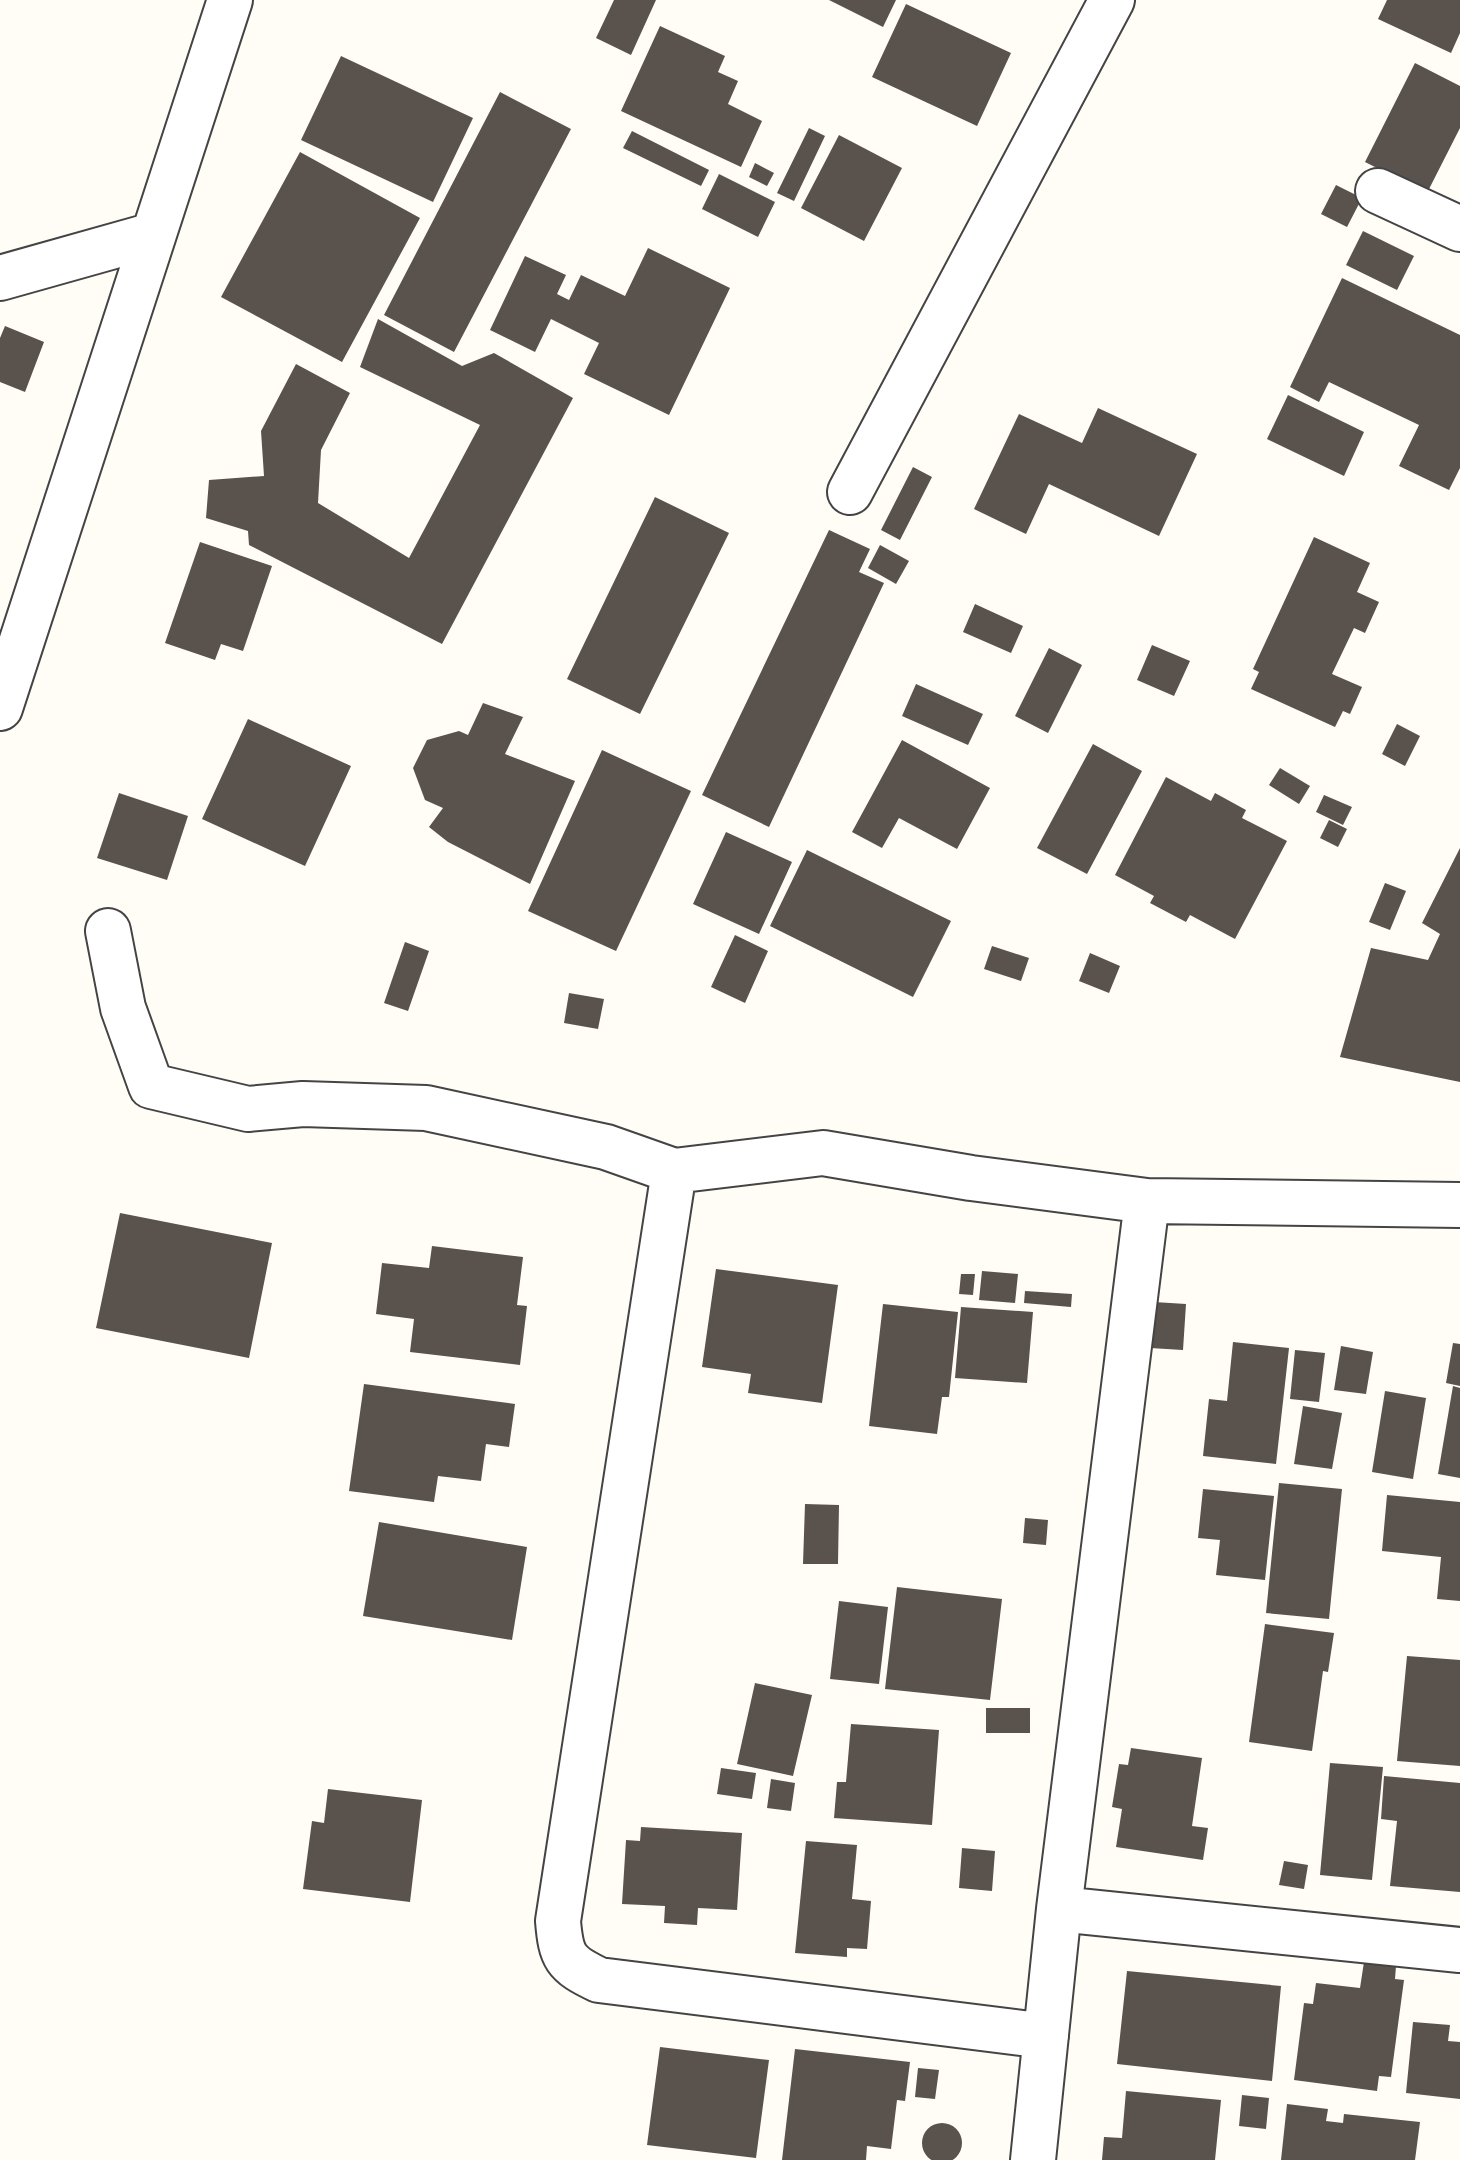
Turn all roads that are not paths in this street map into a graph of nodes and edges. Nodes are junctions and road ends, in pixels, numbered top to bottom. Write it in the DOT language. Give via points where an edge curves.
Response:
graph roads {
  1 [pos="230,0"];
  2 [pos="1112,0"];
  3 [pos="1378,191"];
  4 [pos="1460,229"];
  5 [pos="153,235"];
  6 [pos="0,278"];
  7 [pos="850,492"];
  8 [pos="0,708"];
  9 [pos="108,931"];
  10 [pos="674,1171"];
  11 [pos="1147,1201"];
  12 [pos="1460,1205"];
  13 [pos="1059,1909"];
  14 [pos="1460,1950"];
  15 [pos="1046,2036"];
  16 [pos="1033,2160"];
  1 -- 5 [label="street"];
  2 -- 7 [label="street"];
  3 -- 4 [label="street"];
  5 -- 6 [label="street"];
  5 -- 8 [label="street"];
  9 -- 10 [label="street" via="123,1008 151,1086 248,1109 303,1104 426,1108 606,1147"];
  10 -- 11 [label="street" via="823,1153"];
  10 -- 15 [label="street" via="558,1921 561,1951 575,1969 599,1980"];
  11 -- 12 [label="street"];
  11 -- 13 [label="street"];
  13 -- 14 [label="street"];
  13 -- 15 [label="street"];
  15 -- 16 [label="street"];
}
